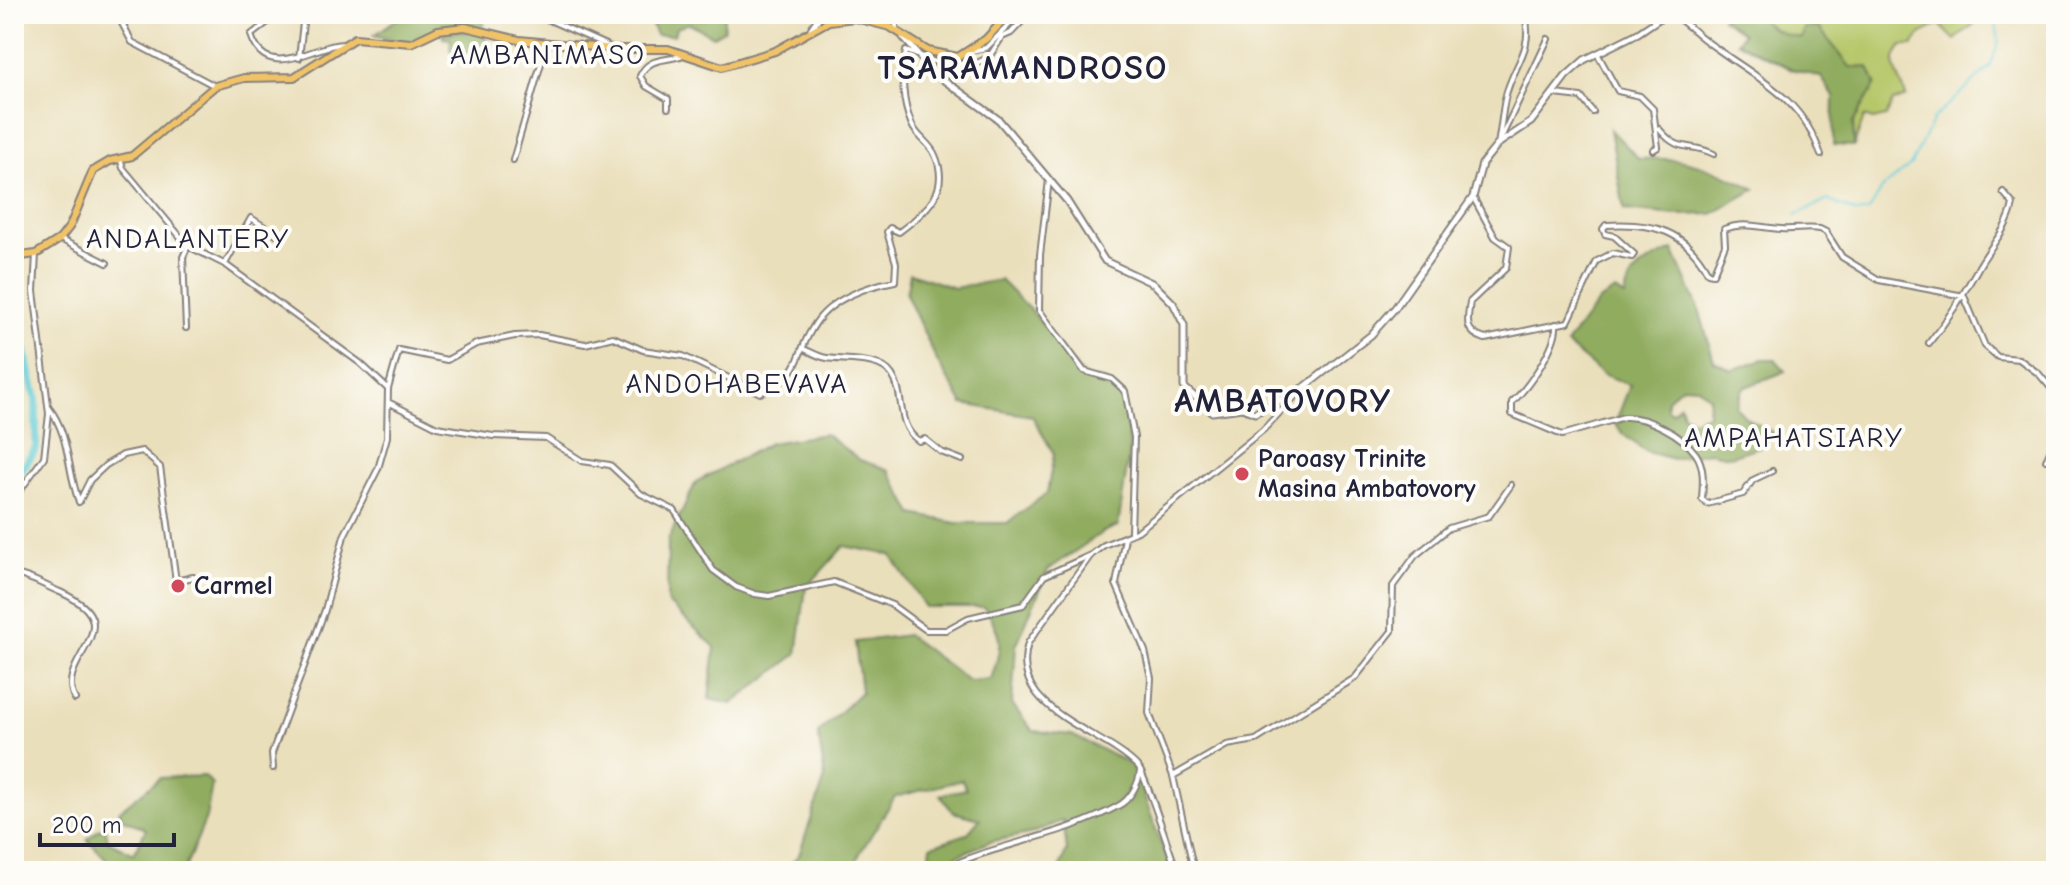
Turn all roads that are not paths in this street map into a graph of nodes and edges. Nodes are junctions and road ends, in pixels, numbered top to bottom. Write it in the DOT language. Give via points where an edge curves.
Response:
graph roads {
  1 [pos="117,14"];
  2 [pos="278,14"];
  3 [pos="304,14"];
  4 [pos="536,14"];
  5 [pos="821,14"];
  6 [pos="882,14"];
  7 [pos="896,14"];
  8 [pos="1009,14"];
  9 [pos="1020,14"];
  10 [pos="1029,14"];
  11 [pos="1525,14"];
  12 [pos="1666,14"];
  13 [pos="1672,14"];
  14 [pos="811,29"];
  15 [pos="893,30"];
  16 [pos="1548,39"];
  17 [pos="547,43"];
  18 [pos="343,44"];
  19 [pos="914,48"];
  20 [pos="614,49"];
  21 [pos="966,52"];
  22 [pos="1597,53"];
  23 [pos="683,55"];
  24 [pos="299,58"];
  25 [pos="215,86"];
  26 [pos="1555,94"];
  27 [pos="668,108"];
  28 [pos="1593,112"];
  29 [pos="1657,127"];
  30 [pos="1498,144"];
  31 [pos="1653,150"];
  32 [pos="1714,154"];
  33 [pos="1821,155"];
  34 [pos="513,160"];
  35 [pos="121,161"];
  36 [pos="1049,180"];
  37 [pos="2003,192"];
  38 [pos="1473,197"];
  39 [pos="276,234"];
  40 [pos="60,239"];
  41 [pos="188,246"];
  42 [pos="36,254"];
  43 [pos="16,257"];
  44 [pos="107,263"];
  45 [pos="225,264"];
  46 [pos="1964,296"];
  47 [pos="1556,324"];
  48 [pos="186,328"];
  49 [pos="1929,343"];
  50 [pos="804,349"];
  51 [pos="1306,386"];
  52 [pos="388,389"];
  53 [pos="2056,394"];
  54 [pos="388,402"];
  55 [pos="49,408"];
  56 [pos="2056,437"];
  57 [pos="962,460"];
  58 [pos="2046,460"];
  59 [pos="1772,471"];
  60 [pos="1511,485"];
  61 [pos="14,499"];
  62 [pos="1131,532"];
  63 [pos="1125,538"];
  64 [pos="1091,555"];
  65 [pos="14,574"];
  66 [pos="193,577"];
  67 [pos="75,699"];
  68 [pos="273,768"];
  69 [pos="1140,768"];
  70 [pos="1173,776"];
  71 [pos="939,871"];
  72 [pos="1177,871"];
  73 [pos="1194,871"];
  1 -- 25 [label="street" via="132,42"];
  2 -- 24 [label="street" via="251,38 271,57"];
  3 -- 24 [label="street"];
  4 -- 20 [label="street"];
  5 -- 14 [label="street"];
  6 -- 15 [label="street"];
  7 -- 15 [label="street"];
  8 -- 21 [label="main road"];
  9 -- 21 [label="street" via="986,48"];
  10 -- 19 [label="street" via="1002,37 989,57 975,64 941,64"];
  11 -- 30 [label="street" via="1526,52 1505,99"];
  12 -- 22 [label="street"];
  13 -- 33 [label="street" via="1754,72 1805,117"];
  14 -- 15 [label="main road" via="855,18"];
  14 -- 23 [label="main road" via="775,51 731,66"];
  15 -- 19 [label="main road"];
  16 -- 30 [label="street"];
  17 -- 18 [label="main road" via="453,27 411,43 355,38"];
  17 -- 20 [label="main road"];
  17 -- 34 [label="street"];
  18 -- 24 [label="street"];
  18 -- 25 [label="main road" via="294,77 244,78"];
  19 -- 21 [label="main road" via="958,57"];
  19 -- 36 [label="street" via="945,82 999,120"];
  19 -- 50 [label="street" via="906,51 904,88 911,123 936,156 939,195 899,232 887,232 895,281 871,285 825,312"];
  20 -- 23 [label="main road" via="658,47"];
  22 -- 26 [label="street" via="1566,76"];
  22 -- 29 [label="street" via="1618,91 1640,96 1653,109"];
  23 -- 27 [label="street" via="662,57 646,65 640,76 668,99"];
  25 -- 35 [label="main road"];
  26 -- 28 [label="street" via="1581,97"];
  26 -- 30 [label="street" via="1531,122"];
  29 -- 31 [label="street" via="1658,147"];
  29 -- 32 [label="street" via="1672,144"];
  30 -- 38 [label="street" via="1478,171"];
  35 -- 40 [label="main road" via="93,171"];
  35 -- 41 [label="street"];
  36 -- 51 [label="street" via="1105,261 1154,284 1176,308 1184,325 1184,387 1196,400 1212,412 1242,408 1255,413"];
  36 -- 62 [label="street" via="1039,310 1084,371 1112,379 1125,391 1134,437"];
  37 -- 46 [label="street" via="2013,204 2010,218"];
  38 -- 47 [label="street" via="1495,237 1509,247 1510,260 1470,302 1471,335 1485,339"];
  38 -- 51 [label="street" via="1387,317"];
  39 -- 45 [label="street" via="251,218"];
  40 -- 42 [label="main road"];
  40 -- 44 [label="street"];
  41 -- 45 [label="street"];
  41 -- 48 [label="street" via="183,257"];
  42 -- 43 [label="main road"];
  42 -- 55 [label="street" via="34,291"];
  45 -- 52 [label="street"];
  46 -- 47 [label="street" via="1879,280 1842,257 1820,229 1740,224 1724,229 1725,245 1713,274 1684,239 1644,225 1606,225 1605,234 1632,249 1633,255 1602,256 1568,322"];
  46 -- 49 [label="street"];
  46 -- 53 [label="street" via="1985,346 1998,357 2019,359"];
  47 -- 59 [label="street" via="1535,378 1512,402 1512,414 1562,435 1635,416 1664,428 1697,455 1707,504 1743,494 1753,480"];
  50 -- 52 [label="street" via="786,381 760,393 683,356 643,350 613,337 585,344 515,336 476,344 447,360 399,350"];
  50 -- 57 [label="street" via="826,358 864,359 892,373 910,435"];
  51 -- 62 [label="street" via="1263,430"];
  52 -- 54 [label="street"];
  54 -- 64 [label="street" via="437,427 546,438 582,461 610,465 641,494 674,510 713,570 755,594 769,596 834,582 892,605 926,630 946,630 968,618 1023,605 1044,576"];
  54 -- 68 [label="street" via="384,448 344,536 325,610 272,753"];
  55 -- 61 [label="street" via="44,457"];
  55 -- 66 [label="street" via="64,431 68,475 79,502 90,480 123,455 142,451 155,460 176,581"];
  56 -- 58 [label="street"];
  60 -- 70 [label="street" via="1489,516 1449,528 1415,556 1391,594 1392,631 1355,678 1256,740 1227,745"];
  62 -- 63 [label="street"];
  63 -- 64 [label="street"];
  63 -- 70 [label="street" via="1116,584 1145,651 1151,678 1149,713"];
  64 -- 69 [label="street" via="1028,643 1025,662 1040,699 1050,709"];
  65 -- 67 [label="street" via="83,603 90,613 92,634 71,677"];
  69 -- 71 [label="street" via="1136,787 1121,805 976,853"];
  69 -- 72 [label="street"];
  70 -- 73 [label="street"];
}
